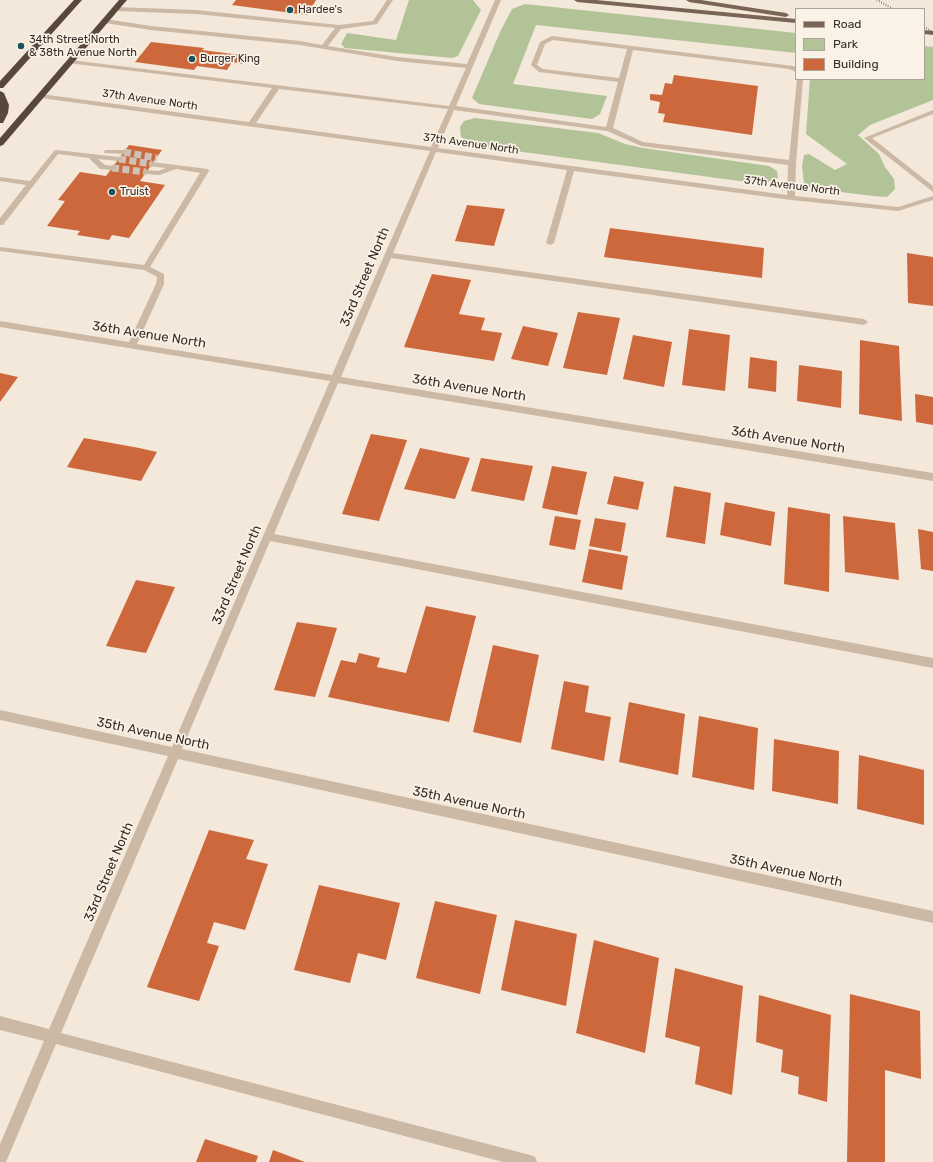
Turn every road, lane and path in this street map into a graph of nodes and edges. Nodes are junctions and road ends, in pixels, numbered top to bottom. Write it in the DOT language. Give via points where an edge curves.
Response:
graph roads {
  1 [pos="78,0"];
  2 [pos="123,0"];
  3 [pos="390,0"];
  4 [pos="498,0"];
  5 [pos="577,0"];
  6 [pos="688,0"];
  7 [pos="115,9"];
  8 [pos="795,16"];
  9 [pos="105,21"];
  10 [pos="795,21"];
  11 [pos="339,27"];
  12 [pos="324,47"];
  13 [pos="631,47"];
  14 [pos="70,62"];
  15 [pos="470,66"];
  16 [pos="795,70"];
  17 [pos="622,80"];
  18 [pos="800,80"];
  19 [pos="0,86"];
  20 [pos="276,88"];
  21 [pos="0,93"];
  22 [pos="41,96"];
  23 [pos="452,108"];
  24 [pos="933,112"];
  25 [pos="0,121"];
  26 [pos="251,125"];
  27 [pos="609,129"];
  28 [pos="0,143"];
  29 [pos="434,150"];
  30 [pos="124,152"];
  31 [pos="91,156"];
  32 [pos="119,159"];
  33 [pos="154,161"];
  34 [pos="792,163"];
  35 [pos="112,168"];
  36 [pos="174,168"];
  37 [pos="571,169"];
  38 [pos="146,172"];
  39 [pos="0,179"];
  40 [pos="31,183"];
  41 [pos="933,190"];
  42 [pos="790,198"];
  43 [pos="933,198"];
  44 [pos="0,223"];
  45 [pos="550,242"];
  46 [pos="0,249"];
  47 [pos="389,255"];
  48 [pos="146,268"];
  49 [pos="864,322"];
  50 [pos="0,324"];
  51 [pos="132,346"];
  52 [pos="336,379"];
  53 [pos="933,477"];
  54 [pos="268,537"];
  55 [pos="933,663"];
  56 [pos="0,715"];
  57 [pos="175,754"];
  58 [pos="933,917"];
  59 [pos="0,1023"];
  60 [pos="52,1037"];
  61 [pos="0,1160"];
  62 [pos="530,1162"];
  1 -- 19 [label="highway"];
  2 -- 7 [label="highway"];
  3 -- 11 [label="street" via="375,23"];
  4 -- 15 [label="street, 33rd Street North"];
  5 -- 10 [label="main road"];
  6 -- 8 [label="main road"];
  7 -- 9 [label="highway"];
  7 -- 11 [label="street" via="196,12"];
  9 -- 12 [label="street"];
  9 -- 14 [label="highway"];
  11 -- 12 [label="street"];
  12 -- 15 [label="street" via="397,59"];
  13 -- 16 [label="street"];
  13 -- 17 [label="street"];
  13 -- 17 [label="street" via="552,38 542,42 534,65 541,71"];
  14 -- 20 [label="street"];
  14 -- 22 [label="highway"];
  15 -- 23 [label="street, 33rd Street North"];
  17 -- 27 [label="street"];
  18 -- 34 [label="street"];
  20 -- 23 [label="street"];
  20 -- 26 [label="street"];
  21 -- 25 [label="highway" via="5,106"];
  22 -- 26 [label="street, 37th Avenue North"];
  22 -- 28 [label="highway"];
  23 -- 27 [label="street"];
  23 -- 29 [label="street, 33rd Street North"];
  24 -- 41 [label="street" via="867,138"];
  26 -- 29 [label="street, 37th Avenue North"];
  27 -- 34 [label="street" via="641,144"];
  29 -- 37 [label="street, 37th Avenue North"];
  29 -- 47 [label="street, 33rd Street North"];
  30 -- 31 [label="street" via="106,152"];
  31 -- 32 [label="street"];
  31 -- 35 [label="street" via="103,167"];
  31 -- 40 [label="street" via="56,152"];
  33 -- 36 [label="street"];
  34 -- 42 [label="street"];
  36 -- 38 [label="street" via="159,173"];
  36 -- 48 [label="street" via="205,172"];
  37 -- 42 [label="street, 37th Avenue North"];
  37 -- 45 [label="street"];
  39 -- 40 [label="street"];
  40 -- 44 [label="street"];
  42 -- 43 [label="street, 37th Avenue North" via="898,210"];
  46 -- 48 [label="street"];
  47 -- 49 [label="street"];
  47 -- 52 [label="street, 33rd Street North"];
  48 -- 51 [label="street" via="161,276 160,284"];
  50 -- 51 [label="street, 36th Avenue North"];
  51 -- 52 [label="street, 36th Avenue North"];
  52 -- 53 [label="street, 36th Avenue North"];
  52 -- 54 [label="street, 33rd Street North"];
  54 -- 55 [label="street"];
  54 -- 57 [label="street, 33rd Street North"];
  56 -- 57 [label="street, 35th Avenue North"];
  57 -- 58 [label="street, 35th Avenue North"];
  57 -- 60 [label="street, 33rd Street North"];
  59 -- 60 [label="street"];
  60 -- 61 [label="street, 33rd Street North"];
  60 -- 62 [label="street"];
}
